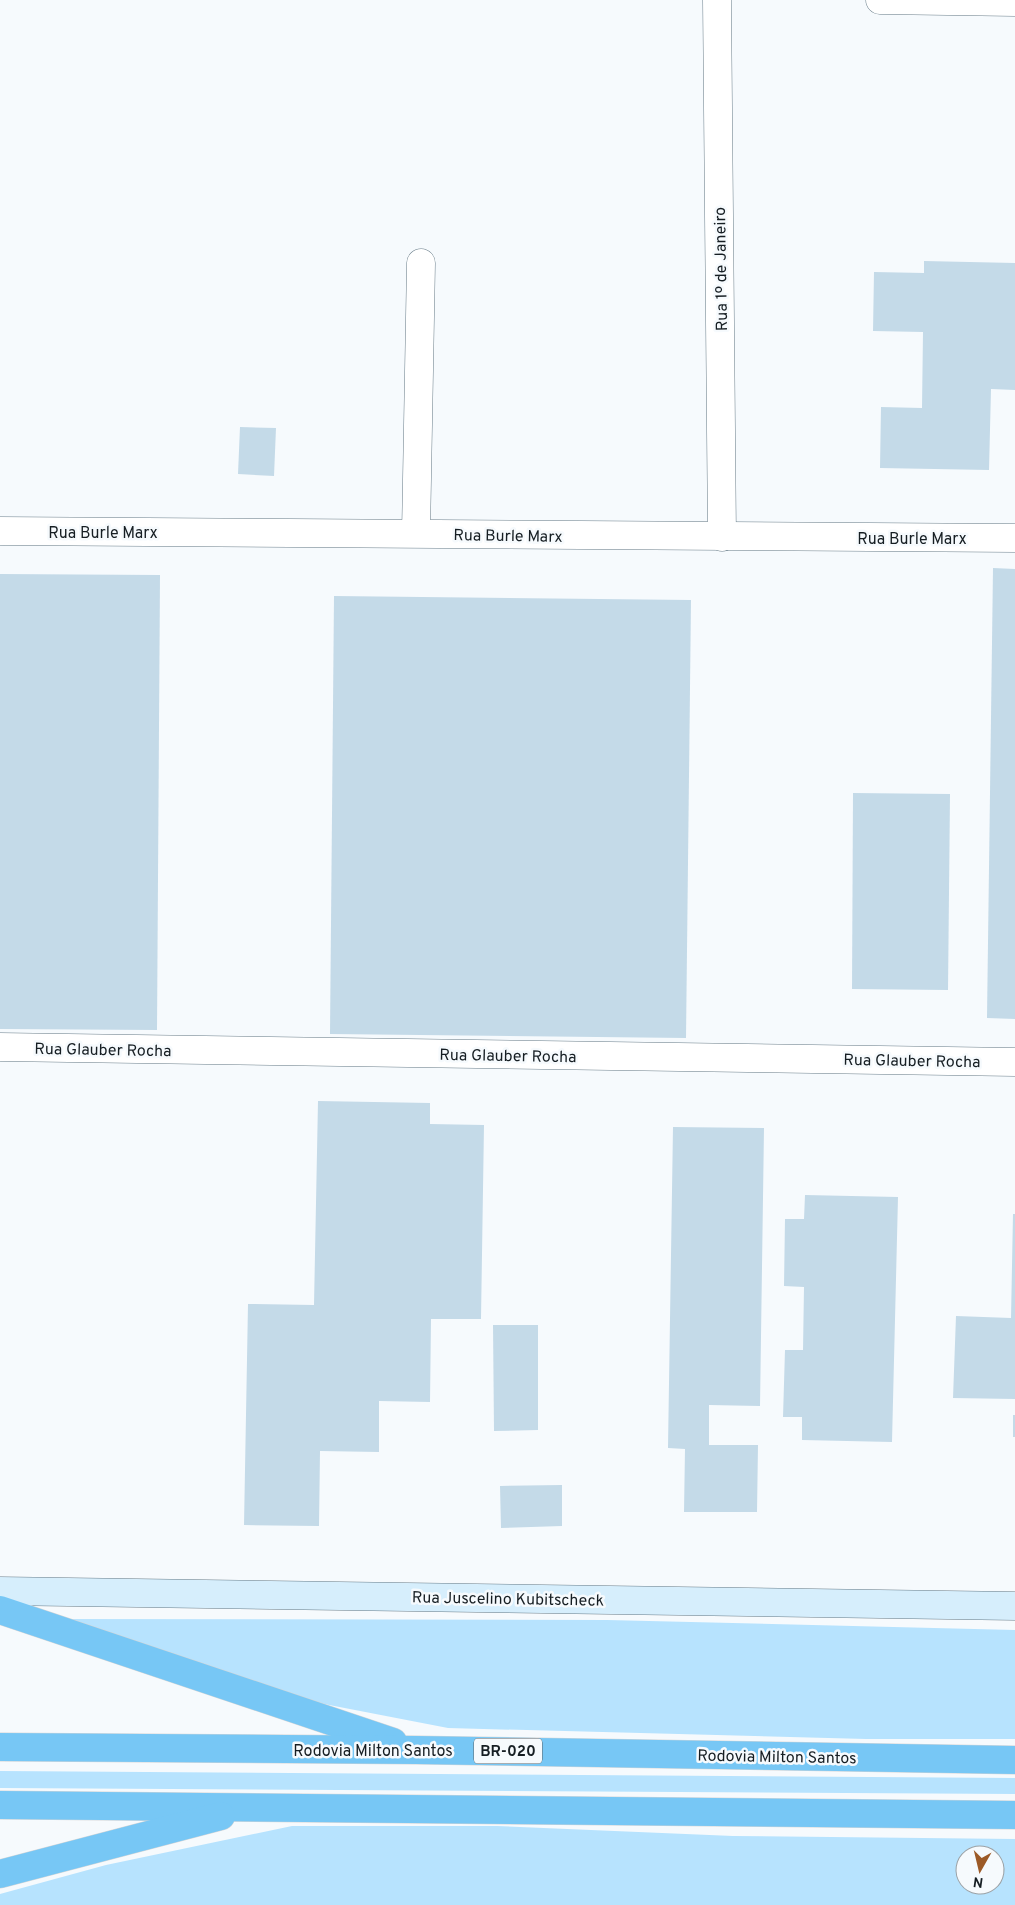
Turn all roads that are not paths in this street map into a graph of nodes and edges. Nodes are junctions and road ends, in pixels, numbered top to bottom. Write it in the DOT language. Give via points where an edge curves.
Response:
graph roads {
  1 [pos="717,0"];
  2 [pos="880,0"];
  3 [pos="1015,2"];
  4 [pos="421,263"];
  5 [pos="0,531"];
  6 [pos="416,534"];
  7 [pos="722,537"];
  8 [pos="1015,538"];
  9 [pos="0,1047"];
  10 [pos="1015,1062"];
  11 [pos="0,1591"];
  12 [pos="1015,1606"];
  13 [pos="0,1610"];
  14 [pos="0,1747"];
  15 [pos="416,1750"];
  16 [pos="1015,1760"];
  17 [pos="0,1804"];
  18 [pos="256,1806"];
  19 [pos="1015,1815"];
  20 [pos="0,1874"];
  1 -- 7 [label="street, Rua 1º de Janeiro"];
  2 -- 3 [label="street"];
  4 -- 6 [label="street"];
  5 -- 6 [label="street, Rua Burle Marx"];
  6 -- 7 [label="street, Rua Burle Marx"];
  7 -- 8 [label="street, Rua Burle Marx"];
  9 -- 10 [label="street, Rua Glauber Rocha"];
  11 -- 12 [label="main road, Rua Juscelino Kubitscheck"];
  13 -- 15 [label="highway"];
  14 -- 15 [label="highway, Rodovia Milton Santos / BR-020"];
  15 -- 16 [label="highway, Rodovia Milton Santos / BR-020"];
  17 -- 18 [label="highway"];
  18 -- 19 [label="highway"];
  18 -- 20 [label="highway"];
}
